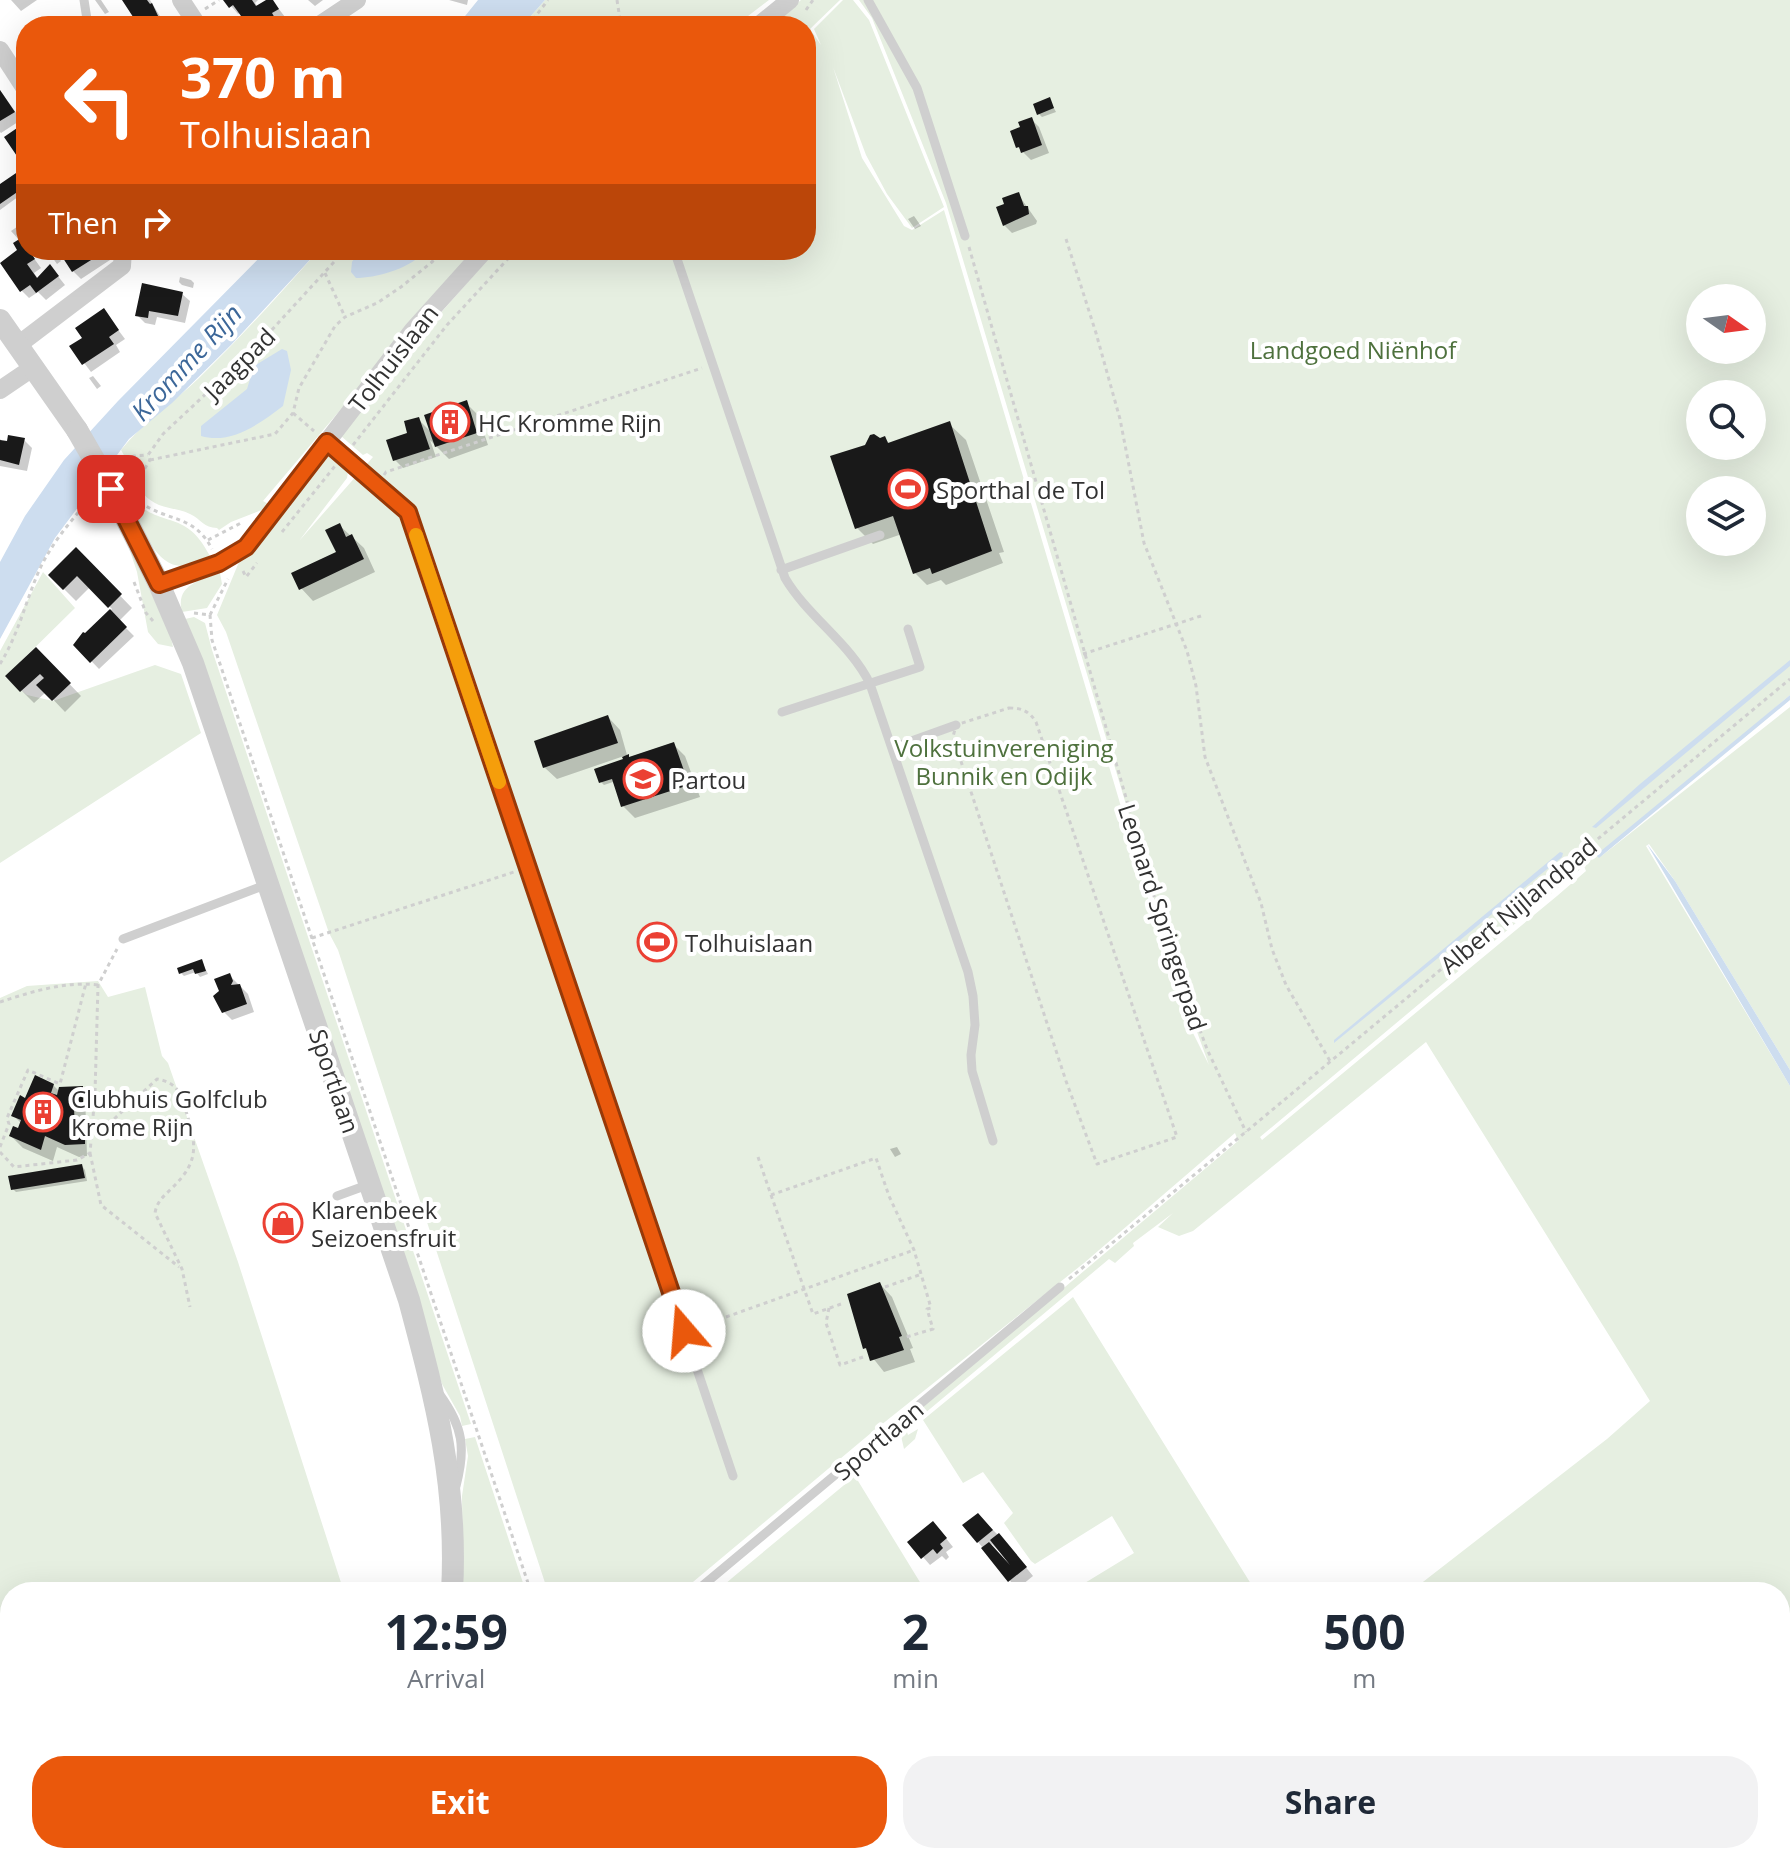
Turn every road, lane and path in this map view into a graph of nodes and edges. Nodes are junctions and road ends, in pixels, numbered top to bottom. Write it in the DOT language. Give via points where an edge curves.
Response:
graph roads {
  1 [pos="181,0"];
  2 [pos="219,0"];
  3 [pos="357,0"];
  4 [pos="548,0"];
  5 [pos="790,0"];
  6 [pos="868,0"];
  7 [pos="196,16"];
  8 [pos="202,16"];
  9 [pos="333,16"];
  10 [pos="536,16"];
  11 [pos="770,16"];
  12 [pos="0,50"];
  13 [pos="16,75"];
  14 [pos="965,236"];
  15 [pos="1066,239"];
  16 [pos="122,260"];
  17 [pos="336,260"];
  18 [pos="434,260"];
  19 [pos="476,260"];
  20 [pos="507,260"];
  21 [pos="677,260"];
  22 [pos="325,273"];
  23 [pos="345,317"];
  24 [pos="0,320"];
  25 [pos="18,345"];
  26 [pos="712,364"];
  27 [pos="36,369"];
  28 [pos="0,390"];
  29 [pos="293,413"];
  30 [pos="327,442"];
  31 [pos="344,455"];
  32 [pos="149,458"];
  33 [pos="125,461"];
  34 [pos="376,484"];
  35 [pos="113,491"];
  36 [pos="219,534"];
  37 [pos="880,535"];
  38 [pos="276,540"];
  39 [pos="266,552"];
  40 [pos="241,569"];
  41 [pos="781,570"];
  42 [pos="227,581"];
  43 [pos="159,584"];
  44 [pos="1204,615"];
  45 [pos="1177,623"];
  46 [pos="908,629"];
  47 [pos="1083,654"];
  48 [pos="0,664"];
  49 [pos="1790,679"];
  50 [pos="870,684"];
  51 [pos="782,712"];
  52 [pos="956,725"];
  53 [pos="892,748"];
  54 [pos="528,867"];
  55 [pos="268,884"];
  56 [pos="312,938"];
  57 [pos="123,939"];
  58 [pos="86,983"];
  59 [pos="98,985"];
  60 [pos="0,1002"];
  61 [pos="1330,1061"];
  62 [pos="93,1130"];
  63 [pos="1246,1132"];
  64 [pos="993,1141"];
  65 [pos="0,1149"];
  66 [pos="90,1153"];
  67 [pos="758,1157"];
  68 [pos="370,1184"];
  69 [pos="771,1195"];
  70 [pos="337,1196"];
  71 [pos="914,1250"];
  72 [pos="182,1269"];
  73 [pos="921,1275"];
  74 [pos="885,1287"];
  75 [pos="1060,1287"];
  76 [pos="802,1288"];
  77 [pos="841,1304"];
  78 [pos="190,1307"];
  79 [pos="829,1308"];
  80 [pos="726,1317"];
  81 [pos="903,1338"];
  82 [pos="863,1357"];
  83 [pos="733,1476"];
  84 [pos="452,1582"];
  85 [pos="528,1582"];
  86 [pos="707,1582"];
  1 -- 7 [label="street"];
  2 -- 8 [label="path"];
  3 -- 9 [label="street"];
  4 -- 10 [label="path"];
  5 -- 11 [label="street"];
  6 -- 14 [label="lane" via="917,88"];
  12 -- 13 [label="street"];
  14 -- 47 [label="path, Leonard Springerpad"];
  15 -- 45 [label="path" via="1120,419 1144,543"];
  16 -- 25 [label="street" via="122,266"];
  17 -- 22 [label="path, Jaagpad"];
  18 -- 23 [label="path" via="377,303"];
  19 -- 30 [label="street, Tolhuislaan" via="413,330"];
  20 -- 31 [label="path" via="447,325"];
  21 -- 26 [label="lane"];
  22 -- 23 [label="path"];
  22 -- 32 [label="path, Jaagpad" via="163,434"];
  23 -- 29 [label="path" via="320,349 299,388"];
  24 -- 25 [label="street, Sportlaan"];
  25 -- 27 [label="street, Sportlaan"];
  26 -- 34 [label="path" via="386,472"];
  26 -- 41 [label="lane"];
  27 -- 28 [label="street"];
  27 -- 35 [label="street, Sportlaan, bridge"];
  29 -- 30 [label="path"];
  29 -- 32 [label="path" via="275,434"];
  30 -- 31 [label="lane"];
  30 -- 43 [label="street, Tolhuislaan" via="246,547 219,563"];
  31 -- 34 [label="lane"];
  31 -- 38 [label="path"];
  32 -- 33 [label="path"];
  32 -- 35 [label="path, Jaagpad"];
  34 -- 54 [label="lane" via="408,512"];
  35 -- 36 [label="path" via="184,520 207,540"];
  35 -- 43 [label="street, Sportlaan"];
  35 -- 48 [label="path" via="59,537"];
  37 -- 41 [label="lane"];
  39 -- 40 [label="path" via="246,577"];
  41 -- 50 [label="lane" via="793,592"];
  42 -- 56 [label="path, Sportlaan" via="210,615 212,640"];
  43 -- 55 [label="street, Sportlaan" via="193,663"];
  44 -- 45 [label="path"];
  45 -- 47 [label="path"];
  45 -- 61 [label="path" via="1196,686 1205,757 1261,903 1272,949 1286,985"];
  46 -- 50 [label="lane" via="920,667"];
  47 -- 63 [label="path, Leonard Springerpad" via="1166,938 1207,1049"];
  49 -- 61 [label="path, Albert Nijlandpad"];
  50 -- 51 [label="lane"];
  50 -- 53 [label="lane"];
  52 -- 52 [label="path" via="1009,708 1030,713 1036,722 1177,1137 1097,1164 953,737"];
  52 -- 53 [label="lane"];
  53 -- 64 [label="lane" via="968,972 975,1025 972,1071"];
  54 -- 56 [label="path"];
  54 -- 83 [label="lane"];
  55 -- 57 [label="lane"];
  55 -- 68 [label="street, Sportlaan"];
  56 -- 85 [label="path, Sportlaan"];
  57 -- 59 [label="path"];
  58 -- 59 [label="path"];
  58 -- 60 [label="path"];
  58 -- 65 [label="path" via="60,1084 28,1070"];
  59 -- 62 [label="path"];
  61 -- 63 [label="path, Albert Nijlandpad"];
  62 -- 66 [label="path"];
  62 -- 72 [label="path" via="114,1119 157,1079 169,1081 180,1092 195,1141 193,1158 185,1175 156,1203 155,1213"];
  63 -- 75 [label="path, Albert Nijlandpad"];
  65 -- 66 [label="path" via="14,1167 77,1160"];
  66 -- 72 [label="path" via="101,1205"];
  67 -- 69 [label="path"];
  68 -- 70 [label="lane"];
  68 -- 84 [label="street, Sportlaan" via="431,1383 452,1500"];
  69 -- 71 [label="path" via="876,1158"];
  69 -- 76 [label="path"];
  71 -- 73 [label="path"];
  71 -- 76 [label="path"];
  72 -- 78 [label="path"];
  73 -- 74 [label="path"];
  73 -- 81 [label="path" via="933,1329"];
  75 -- 86 [label="lane, Sportlaan"];
  76 -- 79 [label="path" via="813,1314"];
  76 -- 80 [label="path"];
  77 -- 79 [label="path"];
  79 -- 82 [label="path" via="826,1323 840,1365"];
}
